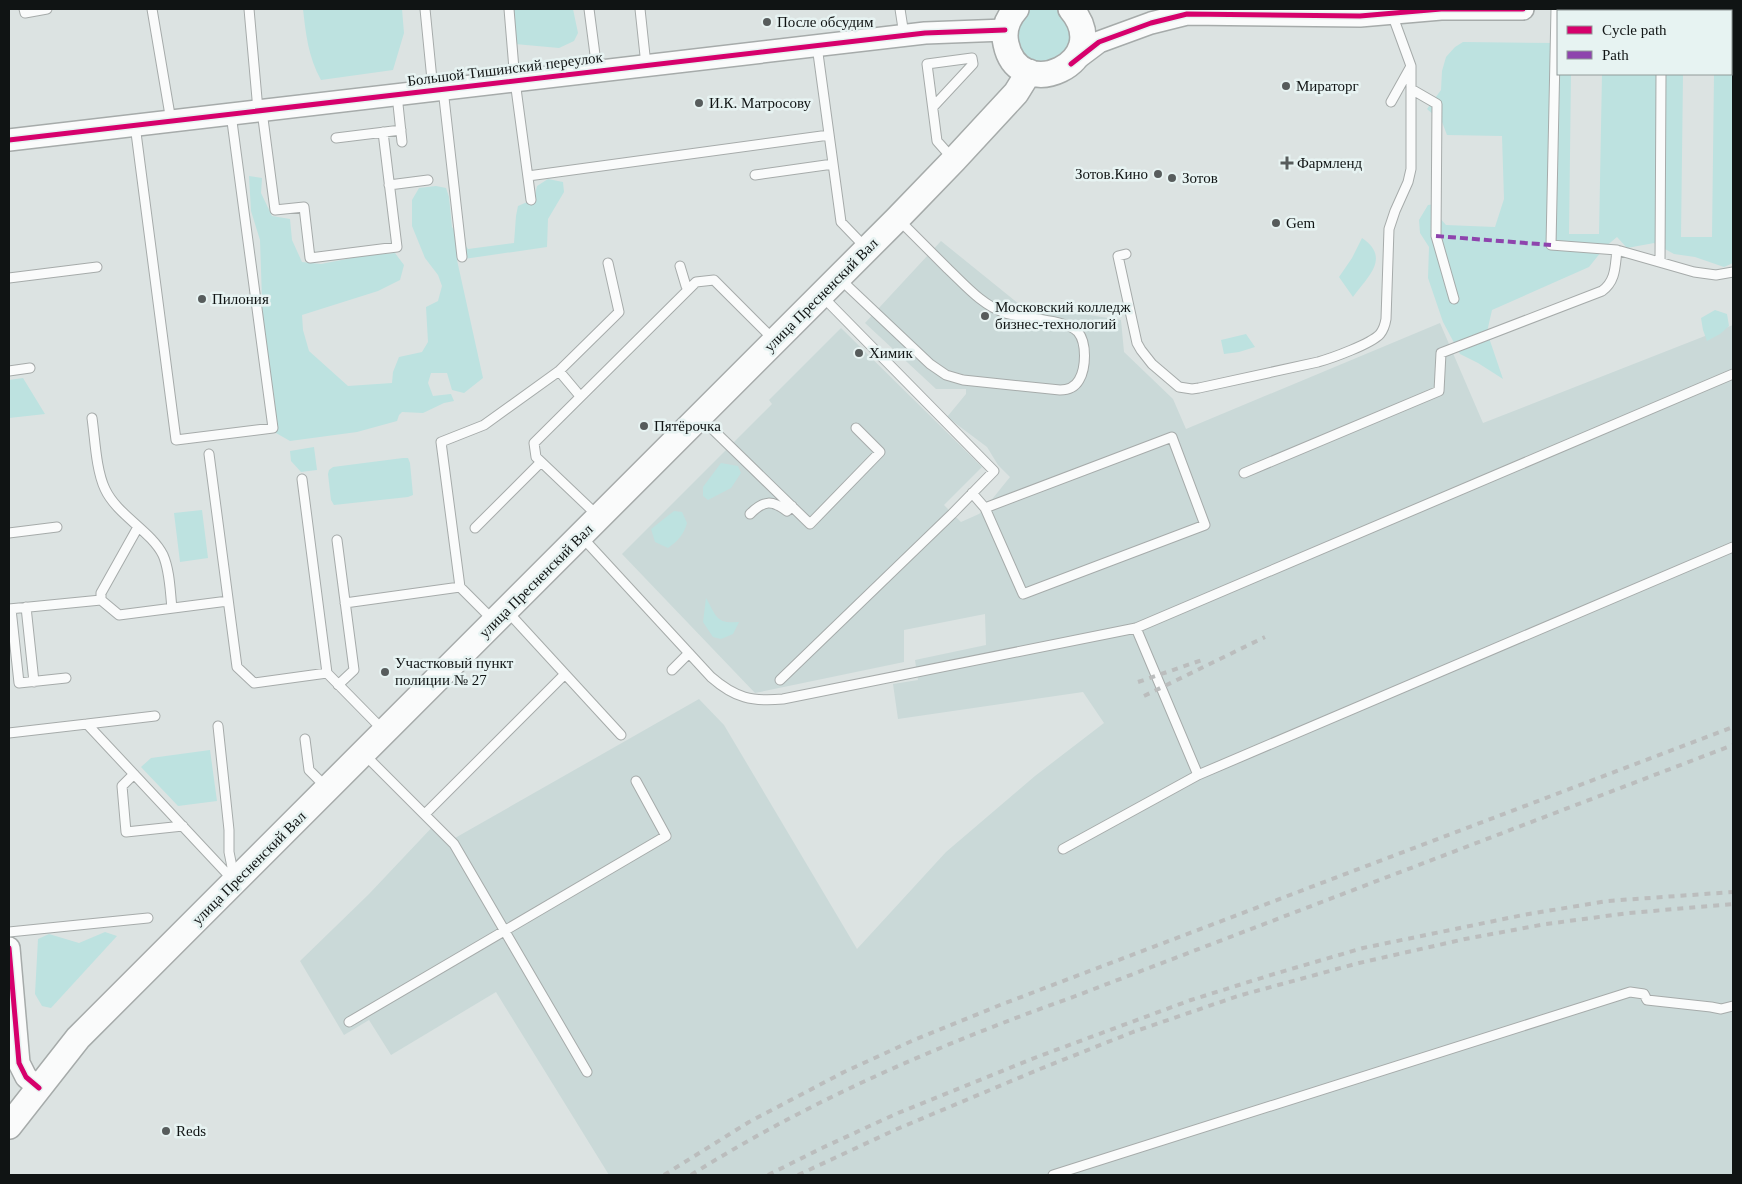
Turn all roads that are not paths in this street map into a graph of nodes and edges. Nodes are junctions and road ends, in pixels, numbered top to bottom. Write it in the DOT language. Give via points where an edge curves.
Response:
graph roads {
  1 [pos="24,9"];
  2 [pos="48,9"];
  3 [pos="152,9"];
  4 [pos="249,9"];
  5 [pos="425,9"];
  6 [pos="508,9"];
  7 [pos="589,9"];
  8 [pos="640,9"];
  9 [pos="900,9"];
  10 [pos="1071,9"];
  11 [pos="1523,9"];
  12 [pos="1556,9"];
  13 [pos="1582,9"];
  14 [pos="1424,10"];
  15 [pos="1622,10"];
  16 [pos="1179,11"];
  17 [pos="1392,14"];
  18 [pos="1010,19"];
  19 [pos="904,35"];
  20 [pos="817,46"];
  21 [pos="1071,64"];
  22 [pos="646,65"];
  23 [pos="1411,66"];
  24 [pos="597,71"];
  25 [pos="1028,72"];
  26 [pos="1661,75"];
  27 [pos="515,81"];
  28 [pos="1411,89"];
  29 [pos="438,90"];
  30 [pos="397,94"];
  31 [pos="1391,102"];
  32 [pos="933,107"];
  33 [pos="260,110"];
  34 [pos="231,114"];
  35 [pos="171,121"];
  36 [pos="135,125"];
  37 [pos="401,130"];
  38 [pos="383,132"];
  39 [pos="829,135"];
  40 [pos="336,138"];
  41 [pos="9,140"];
  42 [pos="402,142"];
  43 [pos="954,160"];
  44 [pos="833,164"];
  45 [pos="755,175"];
  46 [pos="528,176"];
  47 [pos="428,180"];
  48 [pos="390,185"];
  49 [pos="531,200"];
  50 [pos="897,218"];
  51 [pos="867,249"];
  52 [pos="1617,250"];
  53 [pos="1126,254"];
  54 [pos="462,257"];
  55 [pos="1660,262"];
  56 [pos="608,263"];
  57 [pos="680,266"];
  58 [pos="97,267"];
  59 [pos="1733,272"];
  60 [pos="9,278"];
  61 [pos="830,287"];
  62 [pos="688,288"];
  63 [pos="1454,298"];
  64 [pos="775,341"];
  65 [pos="30,368"];
  66 [pos="9,371"];
  67 [pos="559,371"];
  68 [pos="1733,374"];
  69 [pos="580,396"];
  70 [pos="700,417"];
  71 [pos="92,418"];
  72 [pos="856,428"];
  73 [pos="208,454"];
  74 [pos="541,462"];
  75 [pos="1244,473"];
  76 [pos="302,479"];
  77 [pos="972,493"];
  78 [pos="792,506"];
  79 [pos="985,508"];
  80 [pos="750,514"];
  81 [pos="600,517"];
  82 [pos="57,527"];
  83 [pos="138,527"];
  84 [pos="475,528"];
  85 [pos="9,533"];
  86 [pos="581,535"];
  87 [pos="337,540"];
  88 [pos="1733,547"];
  89 [pos="460,587"];
  90 [pos="101,600"];
  91 [pos="228,601"];
  92 [pos="345,602"];
  93 [pos="26,607"];
  94 [pos="172,608"];
  95 [pos="10,609"];
  96 [pos="501,617"];
  97 [pos="1136,628"];
  98 [pos="689,653"];
  99 [pos="672,670"];
  100 [pos="327,673"];
  101 [pos="565,674"];
  102 [pos="66,678"];
  103 [pos="780,680"];
  104 [pos="34,682"];
  105 [pos="338,685"];
  106 [pos="155,716"];
  107 [pos="87,724"];
  108 [pos="218,726"];
  109 [pos="385,732"];
  110 [pos="9,734"];
  111 [pos="620,735"];
  112 [pos="305,739"];
  113 [pos="364,754"];
  114 [pos="134,774"];
  115 [pos="1198,775"];
  116 [pos="636,781"];
  117 [pos="328,789"];
  118 [pos="425,814"];
  119 [pos="183,826"];
  120 [pos="1063,849"];
  121 [pos="235,882"];
  122 [pos="148,918"];
  123 [pos="504,930"];
  124 [pos="9,932"];
  125 [pos="9,948"];
  126 [pos="1733,1006"];
  127 [pos="349,1022"];
  128 [pos="587,1072"];
  129 [pos="39,1088"];
  130 [pos="9,1126"];
  131 [pos="1053,1175"];
  1 -- 2 [label="lane" via="25,13"];
  3 -- 35 [label="lane"];
  4 -- 33 [label="lane"];
  5 -- 29 [label="lane"];
  6 -- 27 [label="lane"];
  7 -- 24 [label="lane"];
  8 -- 22 [label="lane"];
  9 -- 19 [label="lane"];
  10 -- 21 [label="main road" via="1081,25 1082,35 1081,46"];
  11 -- 14 [label="street"];
  12 -- 52 [label="lane" via="1551,245"];
  13 -- 15 [label="street"];
  14 -- 17 [label="street"];
  16 -- 17 [label="street"];
  16 -- 21 [label="street" via="1099,42"];
  17 -- 23 [label="lane"];
  18 -- 19 [label="street, Большой Тишинский переулок"];
  18 -- 25 [label="main road" via="1005,39 1010,55"];
  19 -- 20 [label="street, Большой Тишинский переулок"];
  20 -- 22 [label="street, Большой Тишинский переулок"];
  20 -- 39 [label="lane"];
  21 -- 25 [label="main road" via="1046,75"];
  22 -- 24 [label="street, Большой Тишинский переулок"];
  23 -- 28 [label="lane"];
  23 -- 31 [label="lane"];
  24 -- 27 [label="street, Большой Тишинский переулок"];
  25 -- 43 [label="main road, улица Пресненский Вал" via="1016,94"];
  26 -- 55 [label="lane"];
  27 -- 29 [label="street, Большой Тишинский переулок"];
  27 -- 46 [label="lane"];
  28 -- 53 [label="lane" via="1412,169 1390,229 1386,319 1378,336 1370,341 1318,362 1199,388 1179,386 1152,364 1137,343 1118,256"];
  28 -- 63 [label="lane" via="1437,104 1436,236"];
  29 -- 30 [label="street, Большой Тишинский переулок"];
  29 -- 54 [label="lane"];
  30 -- 33 [label="street, Большой Тишинский переулок"];
  30 -- 37 [label="lane"];
  32 -- 32 [label="lane" via="927,64 972,58 973,64"];
  32 -- 43 [label="lane" via="937,142"];
  33 -- 34 [label="street, Большой Тишинский переулок"];
  33 -- 48 [label="lane" via="275,210 304,206 310,258 397,247"];
  34 -- 35 [label="street, Большой Тишинский переулок"];
  34 -- 36 [label="lane" via="272,428 176,440"];
  35 -- 36 [label="street, Большой Тишинский переулок"];
  36 -- 41 [label="street, Большой Тишинский переулок"];
  37 -- 38 [label="lane"];
  37 -- 42 [label="lane"];
  38 -- 40 [label="lane"];
  38 -- 48 [label="lane"];
  39 -- 44 [label="lane"];
  39 -- 46 [label="lane"];
  43 -- 50 [label="main road, улица Пресненский Вал"];
  44 -- 45 [label="lane"];
  44 -- 51 [label="lane" via="841,222"];
  46 -- 49 [label="lane"];
  47 -- 48 [label="lane"];
  50 -- 51 [label="main road, улица Пресненский Вал"];
  50 -- 61 [label="lane" via="990,307 1020,318 1061,323 1078,333 1085,351 1079,381 1067,390 1060,390 963,380 946,375"];
  51 -- 61 [label="main road, улица Пресненский Вал"];
  52 -- 55 [label="lane"];
  52 -- 75 [label="lane" via="1613,277 1610,285 1602,291 1441,354 1439,391"];
  55 -- 59 [label="lane" via="1694,272 1716,275"];
  56 -- 67 [label="lane" via="619,312"];
  57 -- 62 [label="lane"];
  58 -- 60 [label="lane"];
  61 -- 64 [label="main road, улица Пресненский Вал"];
  61 -- 77 [label="lane" via="994,471"];
  62 -- 64 [label="lane" via="696,282 714,280"];
  62 -- 69 [label="lane"];
  64 -- 70 [label="main road, улица Пресненский Вал"];
  65 -- 66 [label="lane"];
  67 -- 69 [label="lane"];
  67 -- 89 [label="lane" via="484,425 441,442"];
  68 -- 97 [label="lane"];
  69 -- 74 [label="lane" via="534,442 536,457"];
  70 -- 78 [label="lane"];
  70 -- 81 [label="main road, улица Пресненский Вал"];
  71 -- 83 [label="lane" via="105,490"];
  72 -- 78 [label="lane" via="880,452 810,524"];
  73 -- 91 [label="lane"];
  74 -- 81 [label="lane"];
  74 -- 84 [label="lane"];
  76 -- 100 [label="lane"];
  77 -- 79 [label="lane"];
  77 -- 103 [label="lane"];
  78 -- 80 [label="lane" via="787,511 776,504 764,503"];
  79 -- 79 [label="lane" via="1172,437 1205,525 1023,594"];
  81 -- 86 [label="main road, улица Пресненский Вал"];
  82 -- 85 [label="lane"];
  83 -- 90 [label="lane" via="100,593"];
  83 -- 94 [label="lane" via="162,554"];
  86 -- 96 [label="main road, улица Пресненский Вал"];
  86 -- 98 [label="lane"];
  87 -- 92 [label="lane"];
  88 -- 115 [label="lane"];
  89 -- 92 [label="lane"];
  89 -- 96 [label="lane"];
  90 -- 93 [label="lane"];
  90 -- 94 [label="lane" via="119,615"];
  91 -- 94 [label="lane"];
  91 -- 100 [label="lane" via="236,666 254,682"];
  92 -- 105 [label="lane" via="354,670"];
  93 -- 95 [label="lane"];
  93 -- 104 [label="lane"];
  95 -- 104 [label="lane" via="19,683"];
  96 -- 101 [label="lane"];
  96 -- 109 [label="main road, улица Пресненский Вал"];
  97 -- 98 [label="lane" via="763,701 747,699 724,688"];
  97 -- 115 [label="lane"];
  98 -- 99 [label="lane"];
  100 -- 105 [label="lane"];
  101 -- 111 [label="lane"];
  101 -- 118 [label="lane"];
  102 -- 104 [label="lane"];
  105 -- 109 [label="lane"];
  106 -- 107 [label="lane"];
  107 -- 110 [label="lane"];
  107 -- 114 [label="lane"];
  108 -- 121 [label="lane" via="230,830 229,852"];
  109 -- 113 [label="main road, улица Пресненский Вал"];
  112 -- 117 [label="lane" via="309,770"];
  113 -- 117 [label="main road, улица Пресненский Вал"];
  113 -- 118 [label="lane"];
  114 -- 119 [label="lane"];
  114 -- 119 [label="lane" via="122,786 126,832"];
  115 -- 120 [label="lane"];
  116 -- 123 [label="lane" via="666,836"];
  117 -- 121 [label="main road, улица Пресненский Вал"];
  118 -- 123 [label="lane" via="454,844"];
  119 -- 121 [label="lane"];
  121 -- 129 [label="main road, улица Пресненский Вал" via="78,1038"];
  122 -- 124 [label="lane"];
  123 -- 127 [label="lane"];
  123 -- 128 [label="lane"];
  125 -- 129 [label="street" via="19,1063 26,1077"];
  126 -- 131 [label="lane" via="1721,1010 1647,1000 1644,994 1630,992"];
  129 -- 130 [label="main road, улица Пресненский Вал"];
}
